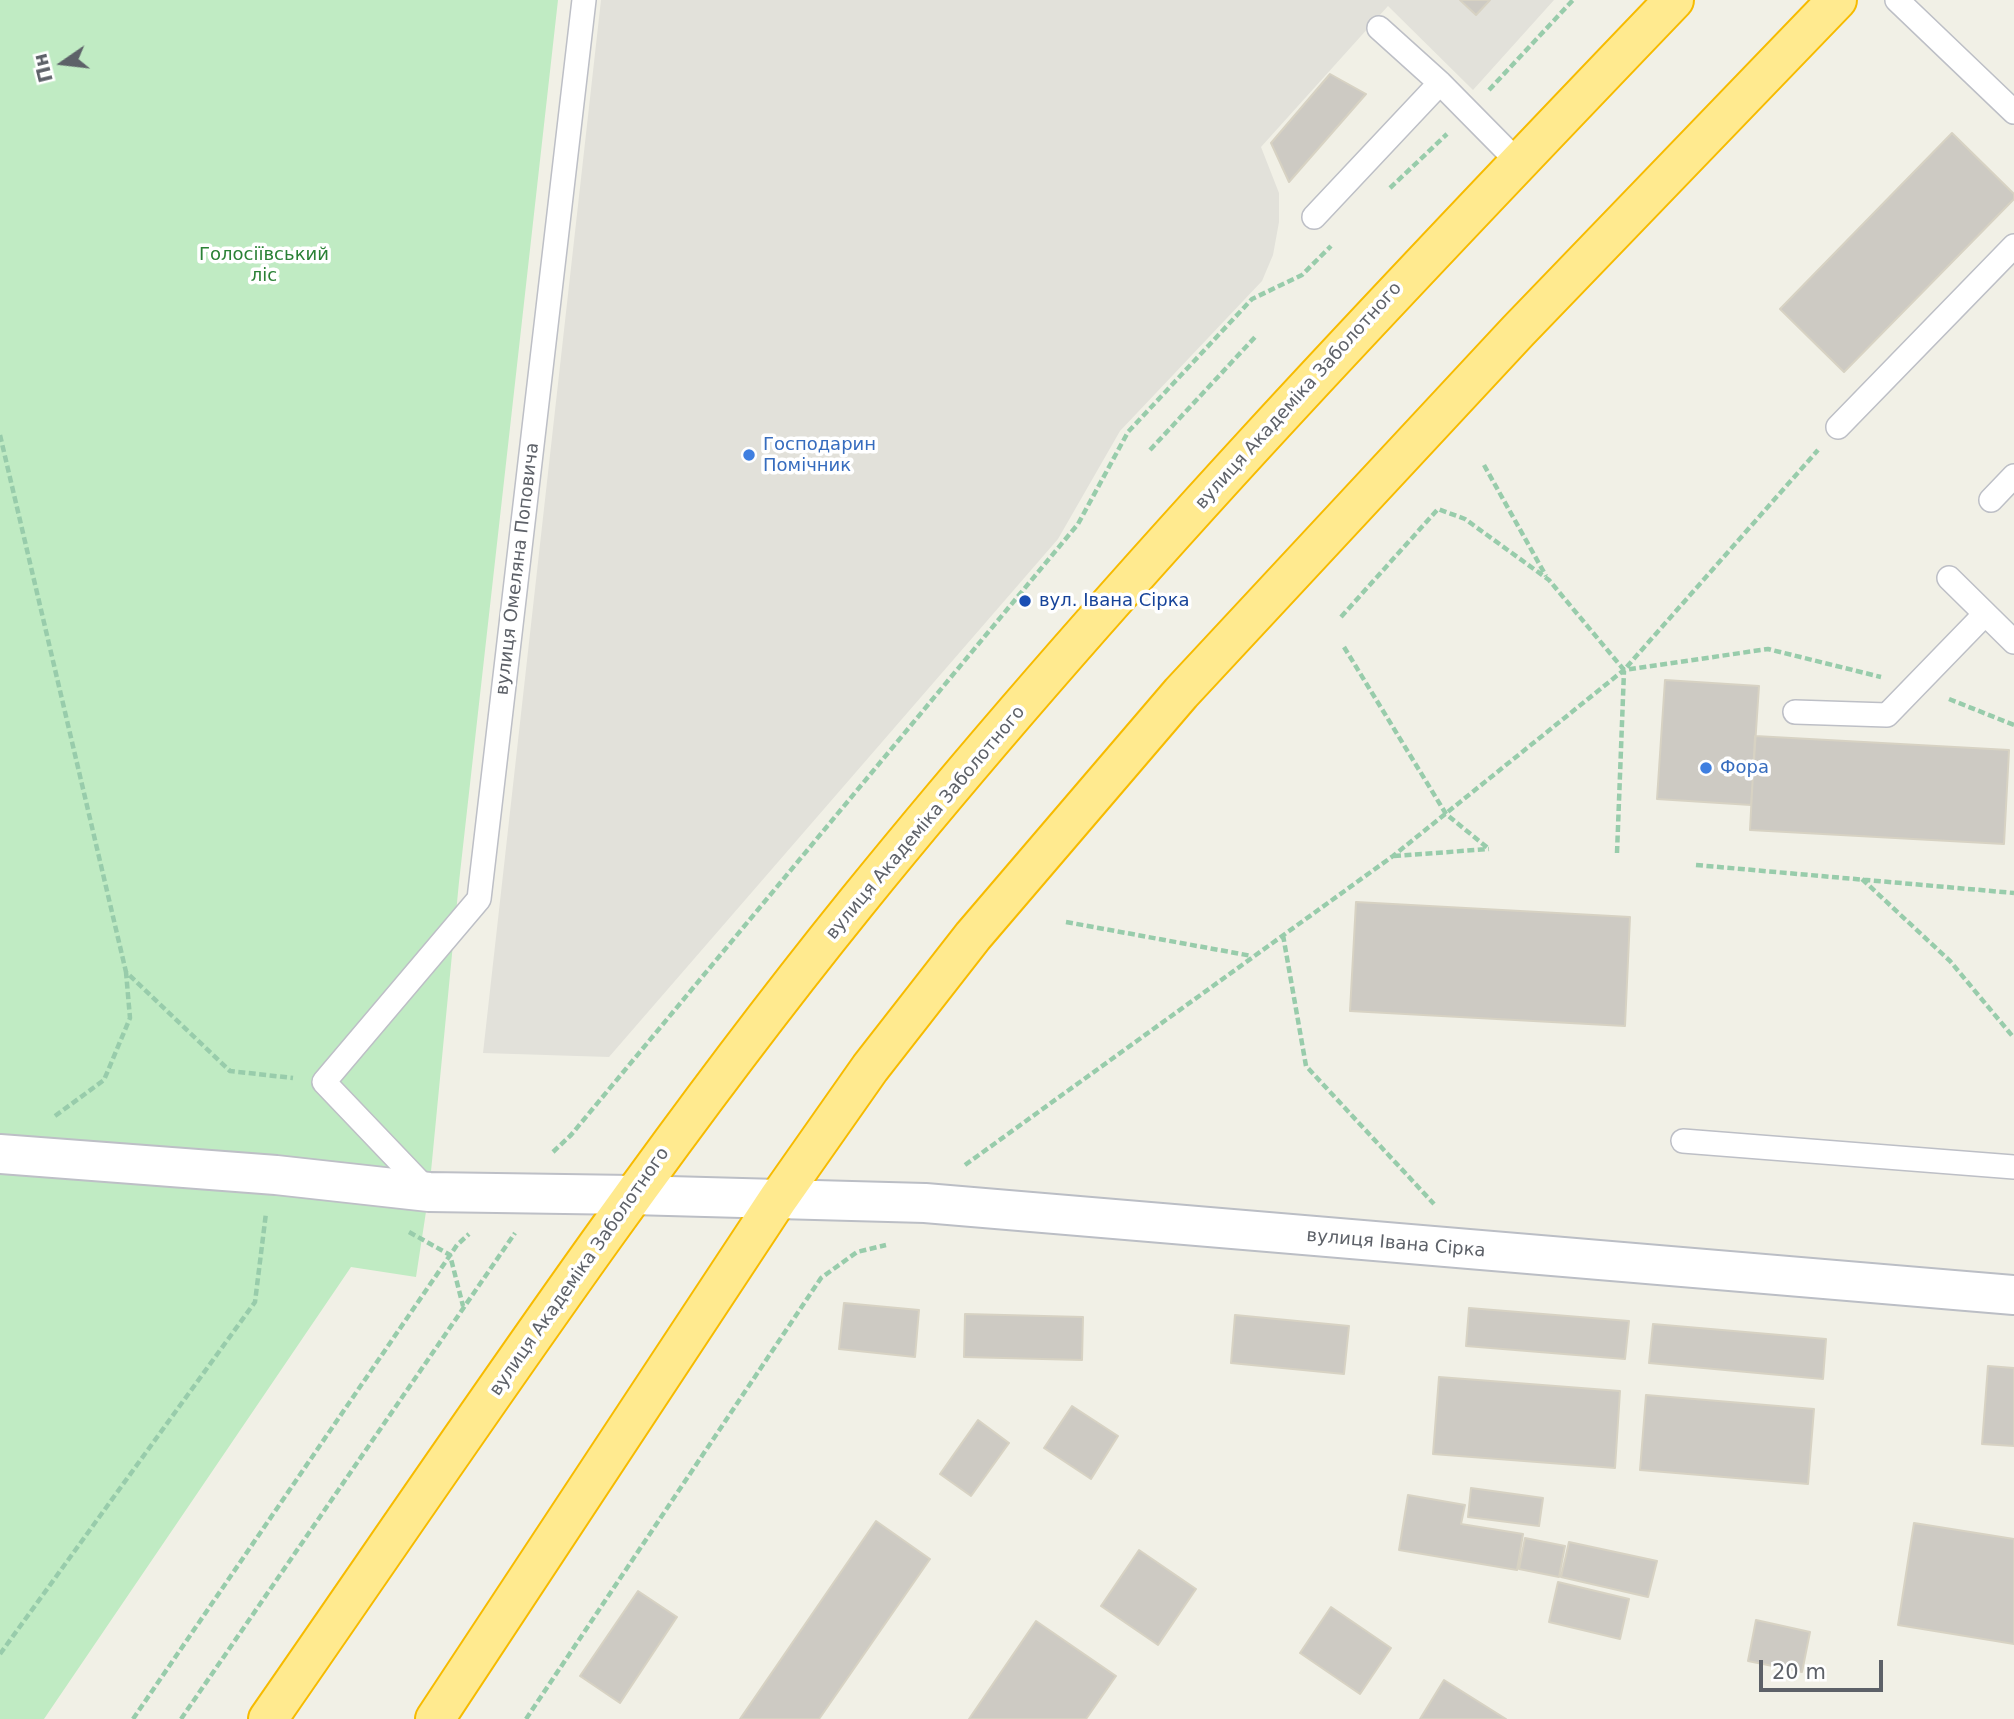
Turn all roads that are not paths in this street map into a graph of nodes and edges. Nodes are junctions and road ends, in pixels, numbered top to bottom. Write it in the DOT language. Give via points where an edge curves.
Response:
graph roads {
  1 [pos="584,0"];
  2 [pos="1674,0"];
  3 [pos="1837,0"];
  4 [pos="1897,0"];
  5 [pos="1379,28"];
  6 [pos="1440,83"];
  7 [pos="2014,113"];
  8 [pos="1518,162"];
  9 [pos="1314,217"];
  10 [pos="2014,246"];
  11 [pos="1838,427"];
  12 [pos="2014,476"];
  13 [pos="1991,499"];
  14 [pos="1949,578"];
  15 [pos="1985,614"];
  16 [pos="2014,642"];
  17 [pos="1795,712"];
  18 [pos="1683,1141"];
  19 [pos="3,1154"];
  20 [pos="2014,1167"];
  21 [pos="429,1192"];
  22 [pos="632,1195"];
  23 [pos="778,1199"];
  24 [pos="2014,1295"];
  25 [pos="268,1719"];
  26 [pos="435,1719"];
  1 -- 21 [label="lane, вулиця Омеляна Поповича" via="480,899 324,1082"];
  2 -- 8 [label="highway, вулиця Академіка Заболотного"];
  3 -- 23 [label="highway" via="1518,331 1181,693 974,936 870,1068"];
  4 -- 7 [label="lane"];
  5 -- 6 [label="lane"];
  6 -- 8 [label="lane"];
  6 -- 9 [label="lane"];
  8 -- 22 [label="highway, вулиця Академіка Заболотного" via="1304,388 1083,635 856,904"];
  10 -- 11 [label="lane"];
  12 -- 13 [label="lane"];
  14 -- 15 [label="lane"];
  15 -- 16 [label="lane"];
  15 -- 17 [label="lane" via="1887,715"];
  18 -- 20 [label="lane"];
  19 -- 21 [label="street, вулиця Івана Сірка"];
  21 -- 22 [label="street, вулиця Івана Сірка"];
  22 -- 23 [label="street, вулиця Івана Сірка"];
  22 -- 25 [label="highway, вулиця Академіка Заболотного"];
  23 -- 24 [label="street, вулиця Івана Сірка" via="925,1203"];
  23 -- 26 [label="highway"];
}
